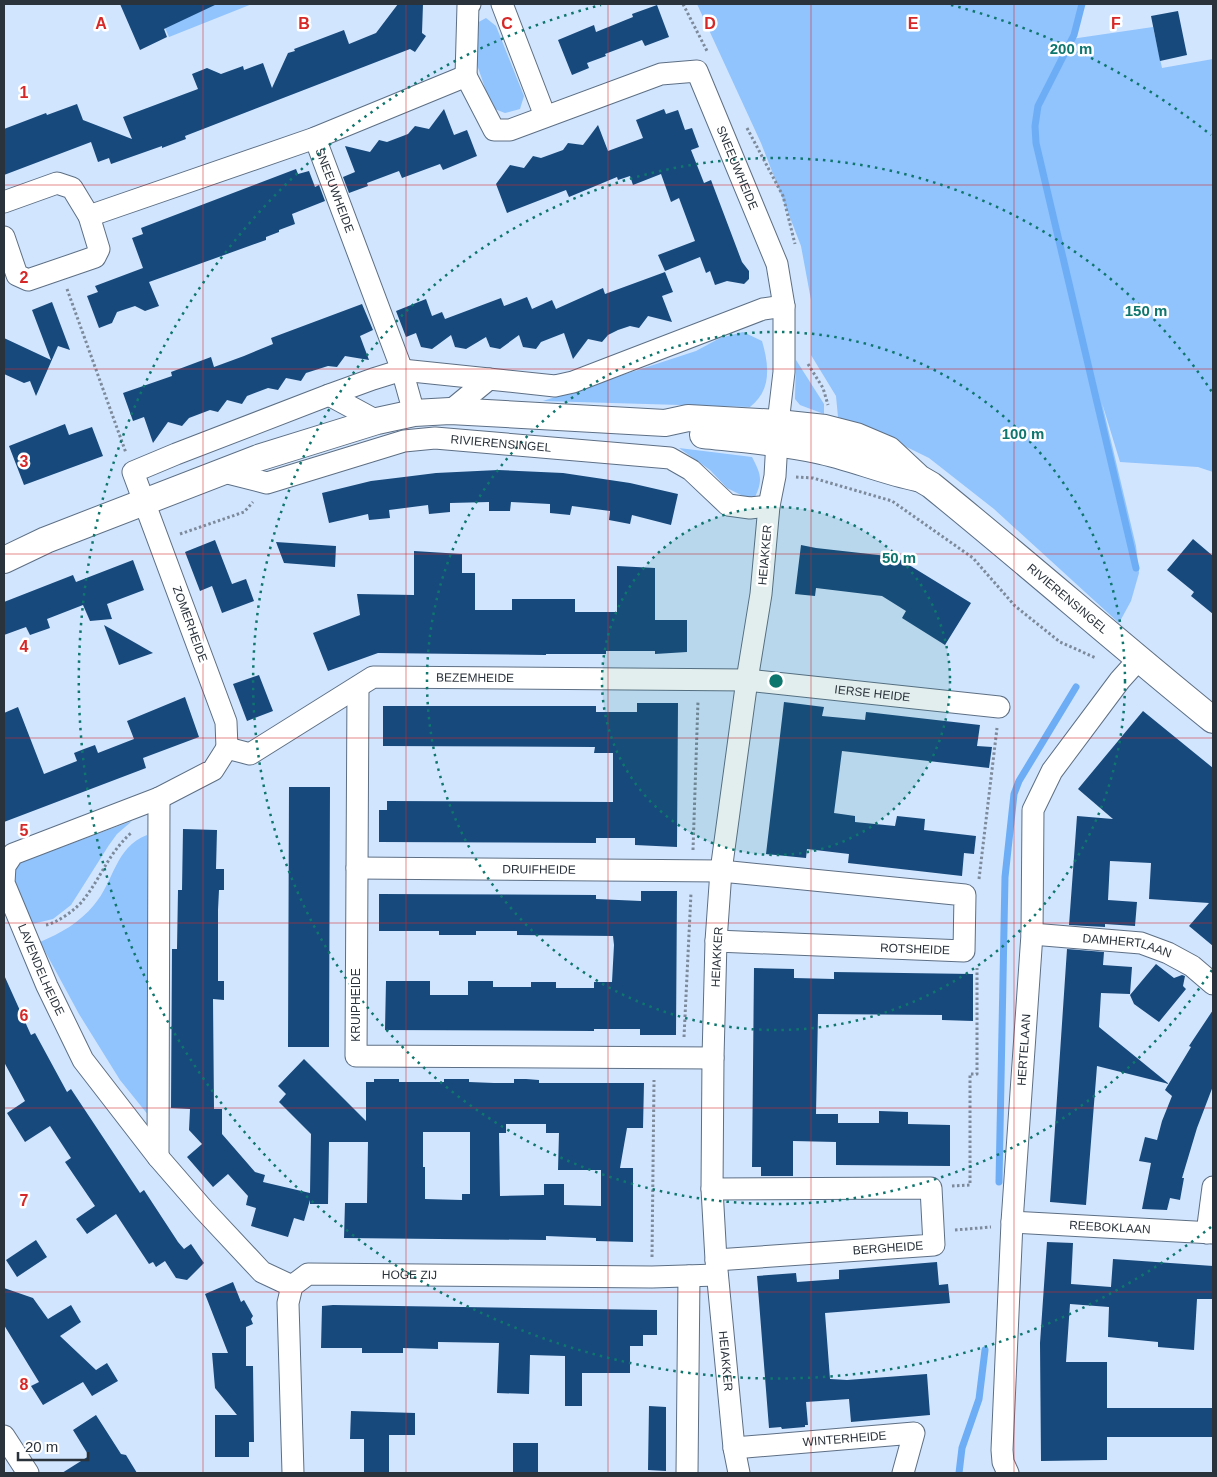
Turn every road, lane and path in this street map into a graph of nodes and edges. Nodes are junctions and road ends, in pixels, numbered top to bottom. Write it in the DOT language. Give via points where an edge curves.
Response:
graph roads {
  1 [pos="470,4"];
  2 [pos="502,4"];
  3 [pos="466,76"];
  4 [pos="545,116"];
  5 [pos="315,138"];
  6 [pos="4,202"];
  7 [pos="89,216"];
  8 [pos="4,237"];
  9 [pos="60,270"];
  10 [pos="784,306"];
  11 [pos="402,370"];
  12 [pos="489,379"];
  13 [pos="329,395"];
  14 [pos="450,411"];
  15 [pos="414,413"];
  16 [pos="377,421"];
  17 [pos="778,433"];
  18 [pos="134,472"];
  19 [pos="224,472"];
  20 [pos="813,478"];
  21 [pos="267,483"];
  22 [pos="144,502"];
  23 [pos="769,506"];
  24 [pos="4,540"];
  25 [pos="46,540"];
  26 [pos="160,541"];
  27 [pos="4,560"];
  28 [pos="1138,660"];
  29 [pos="747,680"];
  30 [pos="1120,680"];
  31 [pos="358,687"];
  32 [pos="998,708"];
  33 [pos="1213,720"];
  34 [pos="227,748"];
  35 [pos="160,798"];
  36 [pos="133,832"];
  37 [pos="357,868"];
  38 [pos="721,871"];
  39 [pos="965,895"];
  40 [pos="24,931"];
  41 [pos="1032,934"];
  42 [pos="716,941"];
  43 [pos="964,951"];
  44 [pos="1213,984"];
  45 [pos="654,1058"];
  46 [pos="713,1058"];
  47 [pos="158,1157"];
  48 [pos="931,1188"];
  49 [pos="1213,1188"];
  50 [pos="712,1189"];
  51 [pos="1012,1222"];
  52 [pos="934,1231"];
  53 [pos="1210,1233"];
  54 [pos="716,1268"];
  55 [pos="689,1276"];
  56 [pos="652,1277"];
  57 [pos="292,1286"];
  58 [pos="4,1436"];
  59 [pos="734,1448"];
  60 [pos="28,1473"];
  61 [pos="293,1473"];
  62 [pos="687,1473"];
  63 [pos="739,1473"];
  64 [pos="903,1473"];
  65 [pos="1008,1473"];
  1 -- 3 [label="street, SNEEUWHEIDE"];
  2 -- 4 [label="street"];
  3 -- 4 [label="street, SNEEUWHEIDE" via="494,130 510,130"];
  3 -- 5 [label="street, SNEEUWHEIDE"];
  4 -- 10 [label="street, SNEEUWHEIDE" via="660,74 697,71 776,264"];
  5 -- 7 [label="street, SNEEUWHEIDE"];
  5 -- 11 [label="street, SNEEUWHEIDE"];
  6 -- 7 [label="street" via="57,183 72,188"];
  7 -- 9 [label="street" via="99,249 96,256"];
  8 -- 9 [label="street" via="17,275 28,280"];
  9 -- 18 [label="path"];
  10 -- 12 [label="street" via="763,309 573,382 555,386"];
  10 -- 17 [label="street, SNEEUWHEIDE" via="784,372"];
  11 -- 12 [label="street"];
  11 -- 13 [label="street"];
  11 -- 15 [label="street, SNEEUWHEIDE"];
  12 -- 14 [label="street"];
  13 -- 16 [label="street"];
  13 -- 18 [label="street"];
  14 -- 15 [label="street, RIVIERENSINGEL"];
  14 -- 17 [label="street, RIVIERENSINGEL" via="665,423 691,434"];
  15 -- 16 [label="street, RIVIERENSINGEL"];
  16 -- 19 [label="street, RIVIERENSINGEL" via="258,458"];
  17 -- 23 [label="street, HEIAKKER"];
  17 -- 28 [label="street, RIVIERENSINGEL" via="825,428 856,436 889,450"];
  18 -- 22 [label="street"];
  19 -- 21 [label="street"];
  19 -- 22 [label="street, RIVIERENSINGEL"];
  20 -- 30 [label="path" via="892,501 972,558 1015,606 1060,642 1094,656"];
  21 -- 23 [label="street, RIVIERENSINGEL" via="404,440 435,438 670,458 691,470 728,505"];
  21 -- 26 [label="path" via="244,512"];
  22 -- 25 [label="street, RIVIERENSINGEL"];
  22 -- 26 [label="street, ZOMERHEIDE"];
  23 -- 29 [label="street, HEIAKKER" via="761,594"];
  24 -- 25 [label="street, RIVIERENSINGEL"];
  25 -- 27 [label="street, RIVIERENSINGEL"];
  26 -- 34 [label="street, ZOMERHEIDE" via="226,722"];
  28 -- 30 [label="street, HERTELAAN"];
  28 -- 33 [label="street, RIVIERENSINGEL"];
  29 -- 31 [label="street, BEZEMHEIDE" via="373,677"];
  29 -- 32 [label="street, IERSE HEIDE"];
  29 -- 38 [label="street, HEIAKKER"];
  30 -- 41 [label="street, HERTELAAN" via="1052,771 1033,810"];
  31 -- 34 [label="street, BEZEMHEIDE" via="250,754"];
  31 -- 37 [label="street, KRUIPHEIDE"];
  32 -- 39 [label="path" via="977,891"];
  34 -- 35 [label="street, LAVENDELHEIDE" via="213,770"];
  35 -- 40 [label="street, LAVENDELHEIDE" via="13,854 5,866 4,883"];
  35 -- 47 [label="street"];
  36 -- 40 [label="path" via="108,860 83,901 54,923"];
  37 -- 38 [label="street, DRUIFHEIDE"];
  37 -- 45 [label="street, KRUIPHEIDE" via="356,1056"];
  38 -- 39 [label="street"];
  38 -- 42 [label="street, HEIAKKER"];
  39 -- 43 [label="street, ROTSHEIDE"];
  40 -- 47 [label="street, LAVENDELHEIDE" via="83,1060"];
  41 -- 44 [label="street, DAMHERTLAAN" via="1141,943 1168,952"];
  41 -- 51 [label="street, HERTELAAN"];
  42 -- 43 [label="street, ROTSHEIDE"];
  42 -- 46 [label="street, HEIAKKER"];
  43 -- 48 [label="path" via="977,956 977,1074 970,1074 970,1185"];
  45 -- 46 [label="street, KRUIPHEIDE"];
  45 -- 56 [label="path"];
  46 -- 50 [label="street, HEIAKKER"];
  47 -- 57 [label="street, LAVENDELHEIDE" via="262,1272"];
  48 -- 50 [label="street"];
  48 -- 52 [label="street, BERGHEIDE"];
  49 -- 53 [label="street, REEBOKLAAN"];
  50 -- 54 [label="street, HEIAKKER"];
  51 -- 52 [label="path" via="1000,1226"];
  51 -- 53 [label="street, REEBOKLAAN"];
  51 -- 65 [label="street, HERTELAAN" via="1002,1450"];
  52 -- 54 [label="street, BERGHEIDE" via="934,1245"];
  54 -- 55 [label="street, HOGE ZIJ"];
  54 -- 59 [label="street, HEIAKKER"];
  55 -- 56 [label="street, HOGE ZIJ"];
  55 -- 62 [label="street"];
  56 -- 57 [label="street, HOGE ZIJ" via="308,1274"];
  57 -- 61 [label="street" via="288,1303"];
  58 -- 60 [label="street"];
  59 -- 63 [label="street, HEIAKKER"];
  59 -- 64 [label="street, WINTERHEIDE" via="914,1433"];
}
